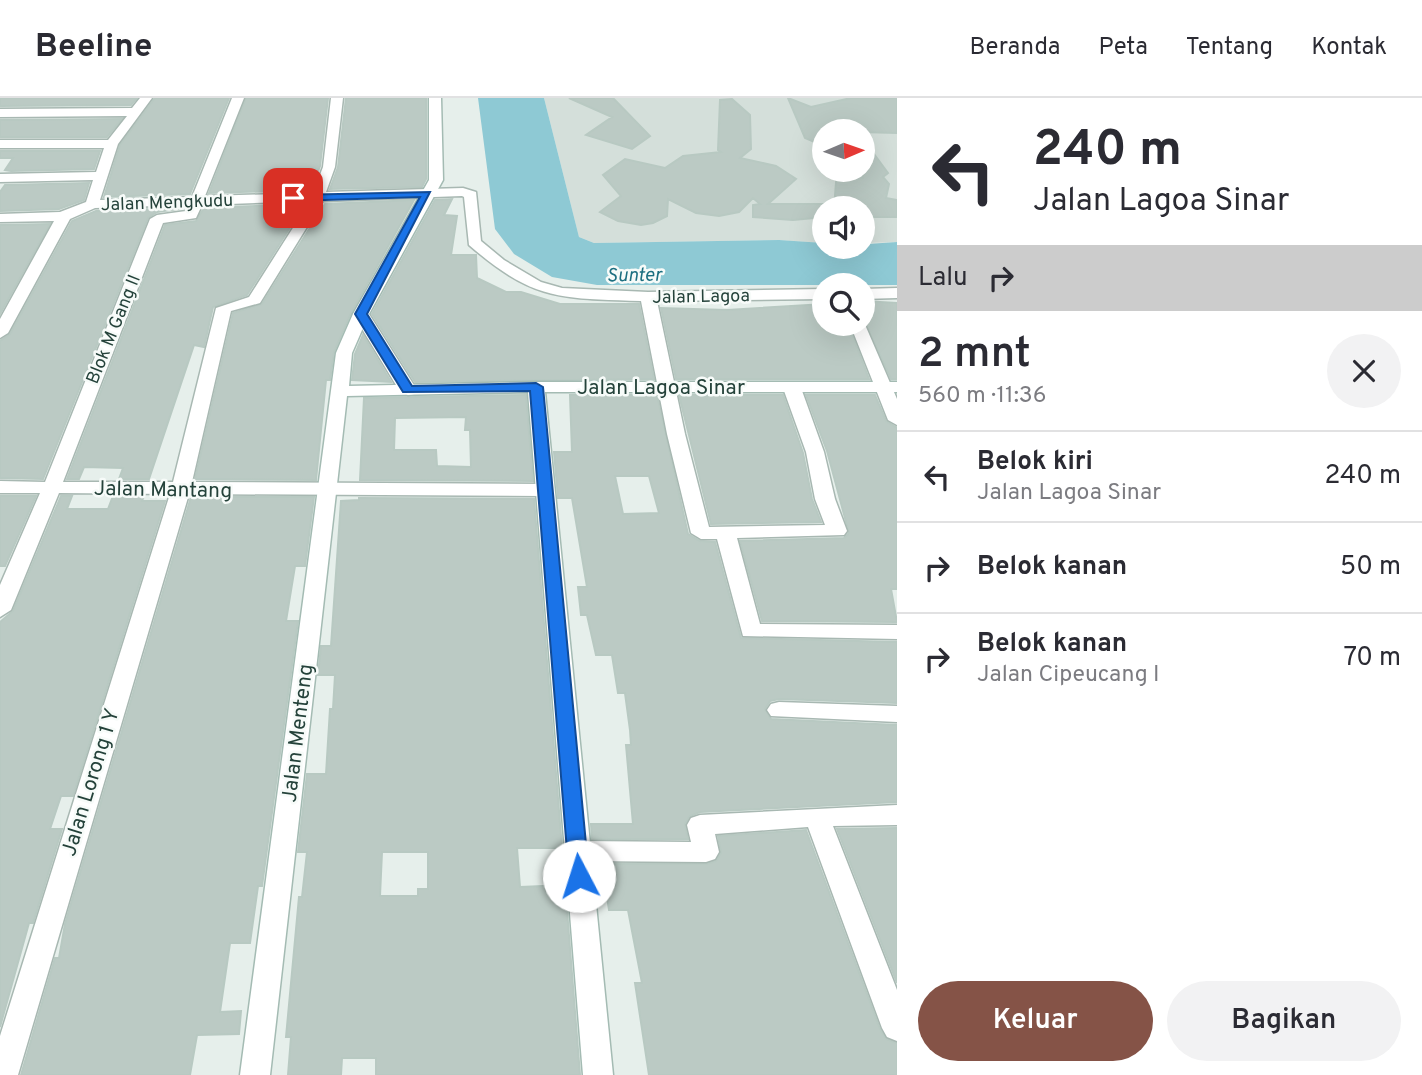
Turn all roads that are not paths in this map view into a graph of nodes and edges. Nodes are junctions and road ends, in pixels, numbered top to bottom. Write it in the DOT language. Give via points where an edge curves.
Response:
graph roads {
  1 [pos="146,98"];
  2 [pos="238,98"];
  3 [pos="337,98"];
  4 [pos="435,98"];
  5 [pos="137,112"];
  6 [pos="0,113"];
  7 [pos="0,144"];
  8 [pos="112,144"];
  9 [pos="103,176"];
  10 [pos="0,178"];
  11 [pos="463,192"];
  12 [pos="427,194"];
  13 [pos="316,200"];
  14 [pos="196,201"];
  15 [pos="92,204"];
  16 [pos="64,216"];
  17 [pos="0,218"];
  18 [pos="897,293"];
  19 [pos="875,294"];
  20 [pos="812,295"];
  21 [pos="648,298"];
  22 [pos="361,314"];
  23 [pos="0,332"];
  24 [pos="864,336"];
  25 [pos="536,387"];
  26 [pos="891,387"];
  27 [pos="668,388"];
  28 [pos="792,388"];
  29 [pos="408,390"];
  30 [pos="341,391"];
  31 [pos="897,420"];
  32 [pos="0,487"];
  33 [pos="51,487"];
  34 [pos="179,490"];
  35 [pos="543,490"];
  36 [pos="327,491"];
  37 [pos="726,533"];
  38 [pos="0,610"];
  39 [pos="897,632"];
  40 [pos="779,710"];
  41 [pos="897,714"];
  42 [pos="897,815"];
  43 [pos="817,817"];
  44 [pos="577,851"];
  45 [pos="897,1028"];
  46 [pos="2,1075"];
  47 [pos="255,1075"];
  48 [pos="598,1075"];
  1 -- 5 [label="street"];
  2 -- 14 [label="street"];
  3 -- 13 [label="street" via="329,165"];
  4 -- 12 [label="street, Jalan Menteng" via="438,166"];
  5 -- 6 [label="street"];
  5 -- 8 [label="street"];
  7 -- 8 [label="street"];
  8 -- 9 [label="street"];
  9 -- 10 [label="street"];
  9 -- 15 [label="street"];
  11 -- 12 [label="street, Jalan Mengkudu"];
  11 -- 21 [label="street, Jalan Lagoa" via="471,195 474,242 536,285 560,293"];
  12 -- 13 [label="street, Jalan Mengkudu"];
  12 -- 22 [label="street, Jalan Menteng"];
  13 -- 14 [label="street, Jalan Mengkudu"];
  13 -- 34 [label="street, Jalan Lorong 1 Y" via="255,300 224,308"];
  14 -- 15 [label="street, Jalan Mengkudu"];
  14 -- 33 [label="street, Blok M Gang II" via="188,217 157,219"];
  15 -- 16 [label="street, Jalan Mengkudu"];
  16 -- 17 [label="street, Jalan Mengkudu"];
  16 -- 23 [label="street"];
  18 -- 19 [label="street"];
  20 -- 21 [label="street, Jalan Lagoa"];
  21 -- 27 [label="street"];
  22 -- 29 [label="street"];
  22 -- 30 [label="street, Jalan Menteng" via="346,345"];
  24 -- 26 [label="street"];
  25 -- 27 [label="street, Jalan Lagoa Sinar"];
  25 -- 29 [label="street, Jalan Lagoa Sinar"];
  25 -- 35 [label="street"];
  26 -- 28 [label="street, Jalan Lagoa Sinar"];
  26 -- 31 [label="street"];
  27 -- 28 [label="street, Jalan Lagoa Sinar"];
  27 -- 37 [label="street" via="698,530"];
  28 -- 37 [label="street" via="836,531"];
  29 -- 30 [label="street, Jalan Lagoa Sinar"];
  30 -- 36 [label="street, Jalan Menteng"];
  32 -- 33 [label="street, Jalan Mantang"];
  33 -- 34 [label="street, Jalan Mantang"];
  33 -- 38 [label="street"];
  34 -- 36 [label="street, Jalan Mantang"];
  34 -- 46 [label="street, Jalan Lorong 1 Y"];
  35 -- 36 [label="street, Jalan Mantang"];
  35 -- 44 [label="street"];
  36 -- 47 [label="street, Jalan Menteng"];
  37 -- 39 [label="street" via="751,631"];
  40 -- 41 [label="street"];
  42 -- 43 [label="street"];
  43 -- 44 [label="street" via="700,825 706,852"];
  43 -- 45 [label="street"];
  44 -- 48 [label="street"];
}
